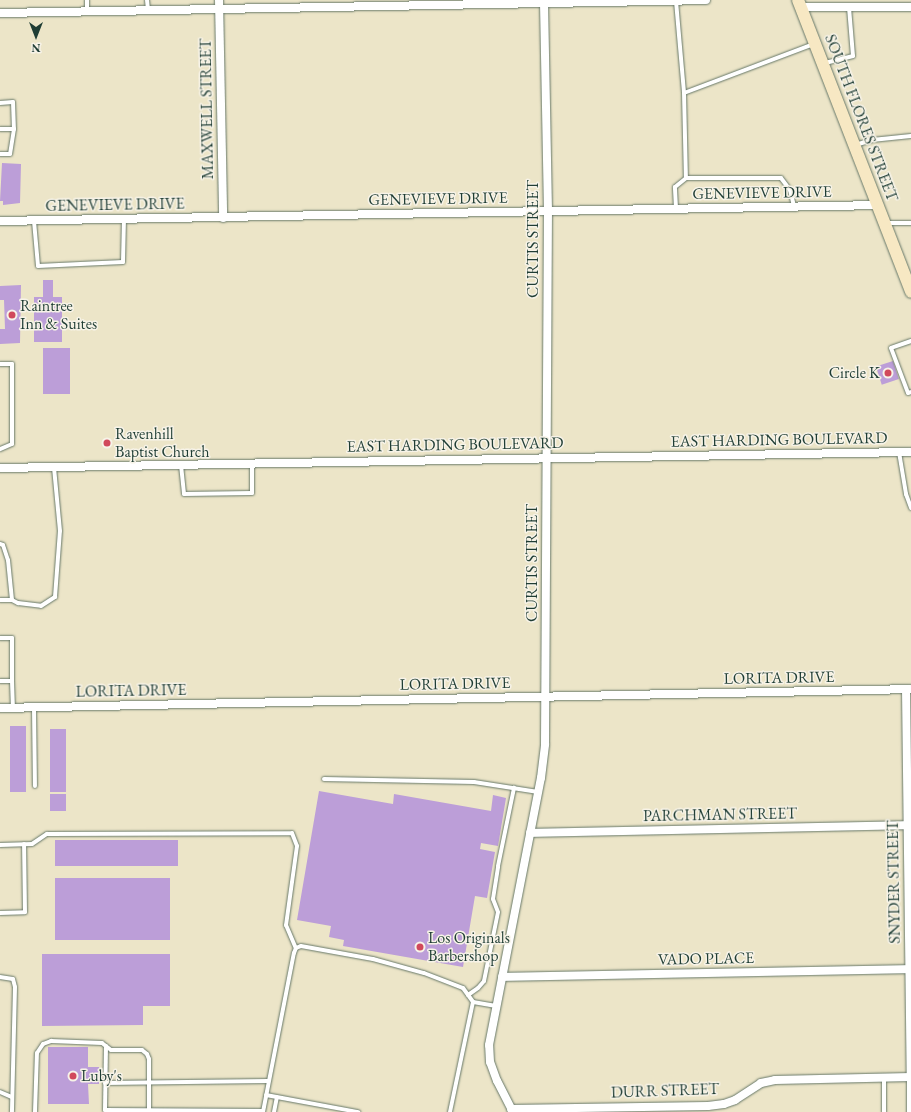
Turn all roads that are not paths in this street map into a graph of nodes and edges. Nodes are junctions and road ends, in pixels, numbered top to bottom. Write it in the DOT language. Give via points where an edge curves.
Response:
graph roads {
  1 [pos="87,0"];
  2 [pos="147,0"];
  3 [pos="219,0"];
  4 [pos="706,0"];
  5 [pos="676,1"];
  6 [pos="544,4"];
  7 [pos="799,4"];
  8 [pos="849,7"];
  9 [pos="911,7"];
  10 [pos="219,9"];
  11 [pos="148,10"];
  12 [pos="87,12"];
  13 [pos="0,13"];
  14 [pos="815,43"];
  15 [pos="823,64"];
  16 [pos="684,93"];
  17 [pos="0,103"];
  18 [pos="0,128"];
  19 [pos="14,129"];
  20 [pos="911,136"];
  21 [pos="854,145"];
  22 [pos="0,154"];
  23 [pos="686,178"];
  24 [pos="878,205"];
  25 [pos="794,206"];
  26 [pos="676,208"];
  27 [pos="548,211"];
  28 [pos="223,218"];
  29 [pos="124,219"];
  30 [pos="0,221"];
  31 [pos="34,221"];
  32 [pos="884,223"];
  33 [pos="911,223"];
  34 [pos="911,292"];
  35 [pos="911,342"];
  36 [pos="0,364"];
  37 [pos="911,392"];
  38 [pos="0,449"];
  39 [pos="899,452"];
  40 [pos="911,452"];
  41 [pos="547,457"];
  42 [pos="252,463"];
  43 [pos="181,464"];
  44 [pos="54,467"];
  45 [pos="0,468"];
  46 [pos="911,508"];
  47 [pos="0,544"];
  48 [pos="0,600"];
  49 [pos="12,600"];
  50 [pos="0,638"];
  51 [pos="0,681"];
  52 [pos="12,681"];
  53 [pos="908,689"];
  54 [pos="545,696"];
  55 [pos="0,708"];
  56 [pos="13,708"];
  57 [pos="34,708"];
  58 [pos="324,779"];
  59 [pos="35,786"];
  60 [pos="514,788"];
  61 [pos="538,792"];
  62 [pos="909,825"];
  63 [pos="530,833"];
  64 [pos="24,844"];
  65 [pos="0,845"];
  66 [pos="0,912"];
  67 [pos="296,948"];
  68 [pos="910,969"];
  69 [pos="0,977"];
  70 [pos="502,977"];
  71 [pos="468,995"];
  72 [pos="473,1002"];
  73 [pos="495,1006"];
  74 [pos="106,1046"];
  75 [pos="911,1057"];
  76 [pos="911,1076"];
  77 [pos="884,1078"];
  78 [pos="149,1081"];
  79 [pos="268,1081"];
  80 [pos="911,1081"];
  81 [pos="105,1083"];
  82 [pos="0,1092"];
  83 [pos="911,1093"];
  84 [pos="266,1095"];
  85 [pos="12,1097"];
  86 [pos="277,1097"];
  87 [pos="149,1110"];
  88 [pos="344,1111"];
  89 [pos="512,1111"];
  90 [pos="12,1112"];
  91 [pos="35,1112"];
  92 [pos="263,1112"];
  93 [pos="274,1112"];
  94 [pos="358,1112"];
  95 [pos="450,1112"];
  96 [pos="884,1112"];
  97 [pos="911,1112"];
  1 -- 12 [label="lane"];
  2 -- 11 [label="lane"];
  3 -- 10 [label="street, MAXWELL STREET"];
  4 -- 5 [label="street"];
  5 -- 6 [label="street"];
  5 -- 16 [label="lane"];
  6 -- 10 [label="street"];
  6 -- 27 [label="street, CURTIS STREET"];
  7 -- 8 [label="street"];
  7 -- 14 [label="main road, SOUTH FLORES STREET"];
  8 -- 9 [label="street"];
  8 -- 15 [label="lane" via="853,56"];
  10 -- 11 [label="street"];
  10 -- 28 [label="street, MAXWELL STREET"];
  11 -- 12 [label="street"];
  12 -- 13 [label="street"];
  14 -- 15 [label="main road, SOUTH FLORES STREET"];
  14 -- 16 [label="lane"];
  15 -- 21 [label="main road, SOUTH FLORES STREET"];
  16 -- 23 [label="lane"];
  17 -- 19 [label="lane" via="13,102"];
  18 -- 19 [label="lane"];
  19 -- 22 [label="lane" via="10,154"];
  20 -- 21 [label="lane" via="872,140"];
  21 -- 24 [label="main road, SOUTH FLORES STREET"];
  23 -- 25 [label="lane" via="781,178 790,190"];
  23 -- 26 [label="lane" via="675,187"];
  24 -- 25 [label="street, GENEVIEVE DRIVE"];
  24 -- 32 [label="main road, SOUTH FLORES STREET"];
  25 -- 26 [label="street, GENEVIEVE DRIVE"];
  26 -- 27 [label="street, GENEVIEVE DRIVE"];
  27 -- 28 [label="street, GENEVIEVE DRIVE"];
  27 -- 41 [label="street, CURTIS STREET"];
  28 -- 29 [label="street, GENEVIEVE DRIVE"];
  29 -- 31 [label="street, GENEVIEVE DRIVE"];
  29 -- 31 [label="lane" via="123,262 38,266"];
  30 -- 31 [label="street, GENEVIEVE DRIVE"];
  32 -- 33 [label="lane"];
  32 -- 34 [label="main road, SOUTH FLORES STREET"];
  35 -- 37 [label="lane" via="891,348 908,393"];
  36 -- 38 [label="lane" via="12,364 12,444"];
  39 -- 40 [label="street, EAST HARDING BOULEVARD"];
  39 -- 41 [label="street, EAST HARDING BOULEVARD"];
  39 -- 46 [label="lane"];
  41 -- 42 [label="street, EAST HARDING BOULEVARD"];
  41 -- 54 [label="street, CURTIS STREET"];
  42 -- 43 [label="street, EAST HARDING BOULEVARD"];
  42 -- 43 [label="lane" via="252,493 214,494 184,494"];
  43 -- 44 [label="street, EAST HARDING BOULEVARD"];
  44 -- 45 [label="street, EAST HARDING BOULEVARD"];
  44 -- 49 [label="lane" via="60,530 54,596 41,606"];
  47 -- 49 [label="lane" via="3,545 8,560"];
  48 -- 49 [label="lane"];
  50 -- 52 [label="lane" via="12,638"];
  51 -- 52 [label="lane"];
  52 -- 56 [label="lane"];
  53 -- 54 [label="street, LORITA DRIVE"];
  53 -- 62 [label="street, SNYDER STREET"];
  54 -- 57 [label="street, LORITA DRIVE"];
  54 -- 61 [label="street, CURTIS STREET" via="545,744"];
  55 -- 56 [label="street, LORITA DRIVE"];
  56 -- 57 [label="street, LORITA DRIVE"];
  57 -- 59 [label="lane"];
  58 -- 60 [label="lane" via="474,782"];
  60 -- 61 [label="lane"];
  60 -- 71 [label="lane" via="498,866 493,899 498,912 484,981"];
  61 -- 63 [label="street, CURTIS STREET"];
  62 -- 63 [label="street, PARCHMAN STREET"];
  62 -- 68 [label="street, SNYDER STREET"];
  63 -- 70 [label="street, CURTIS STREET"];
  64 -- 65 [label="lane"];
  64 -- 66 [label="lane" via="25,912"];
  64 -- 67 [label="lane" via="32,844 47,834 292,833 297,846 286,925"];
  67 -- 71 [label="lane" via="301,946 400,966 450,982 463,988"];
  67 -- 79 [label="lane"];
  68 -- 70 [label="street, VADO PLACE"];
  68 -- 75 [label="street, SNYDER STREET"];
  69 -- 85 [label="lane" via="13,979 15,987"];
  70 -- 73 [label="street, CURTIS STREET"];
  71 -- 72 [label="lane"];
  72 -- 73 [label="lane"];
  72 -- 95 [label="lane"];
  73 -- 89 [label="street, CURTIS STREET" via="489,1045 490,1062"];
  74 -- 78 [label="lane" via="111,1050 142,1050 147,1054"];
  74 -- 81 [label="lane"];
  74 -- 91 [label="lane" via="102,1043 50,1041 43,1044 37,1053"];
  75 -- 76 [label="street, SNYDER STREET"];
  76 -- 77 [label="street, DURR STREET"];
  77 -- 89 [label="street, DURR STREET" via="761,1082 735,1100 708,1106"];
  77 -- 96 [label="lane"];
  78 -- 79 [label="lane"];
  78 -- 81 [label="lane"];
  78 -- 87 [label="lane"];
  79 -- 84 [label="lane"];
  80 -- 83 [label="street"];
  81 -- 87 [label="lane" via="105,1110"];
  82 -- 85 [label="lane"];
  83 -- 97 [label="street"];
  84 -- 86 [label="lane"];
  84 -- 92 [label="lane"];
  85 -- 90 [label="lane"];
  86 -- 88 [label="lane"];
  86 -- 93 [label="lane"];
  87 -- 92 [label="lane"];
  88 -- 94 [label="lane"];
}
